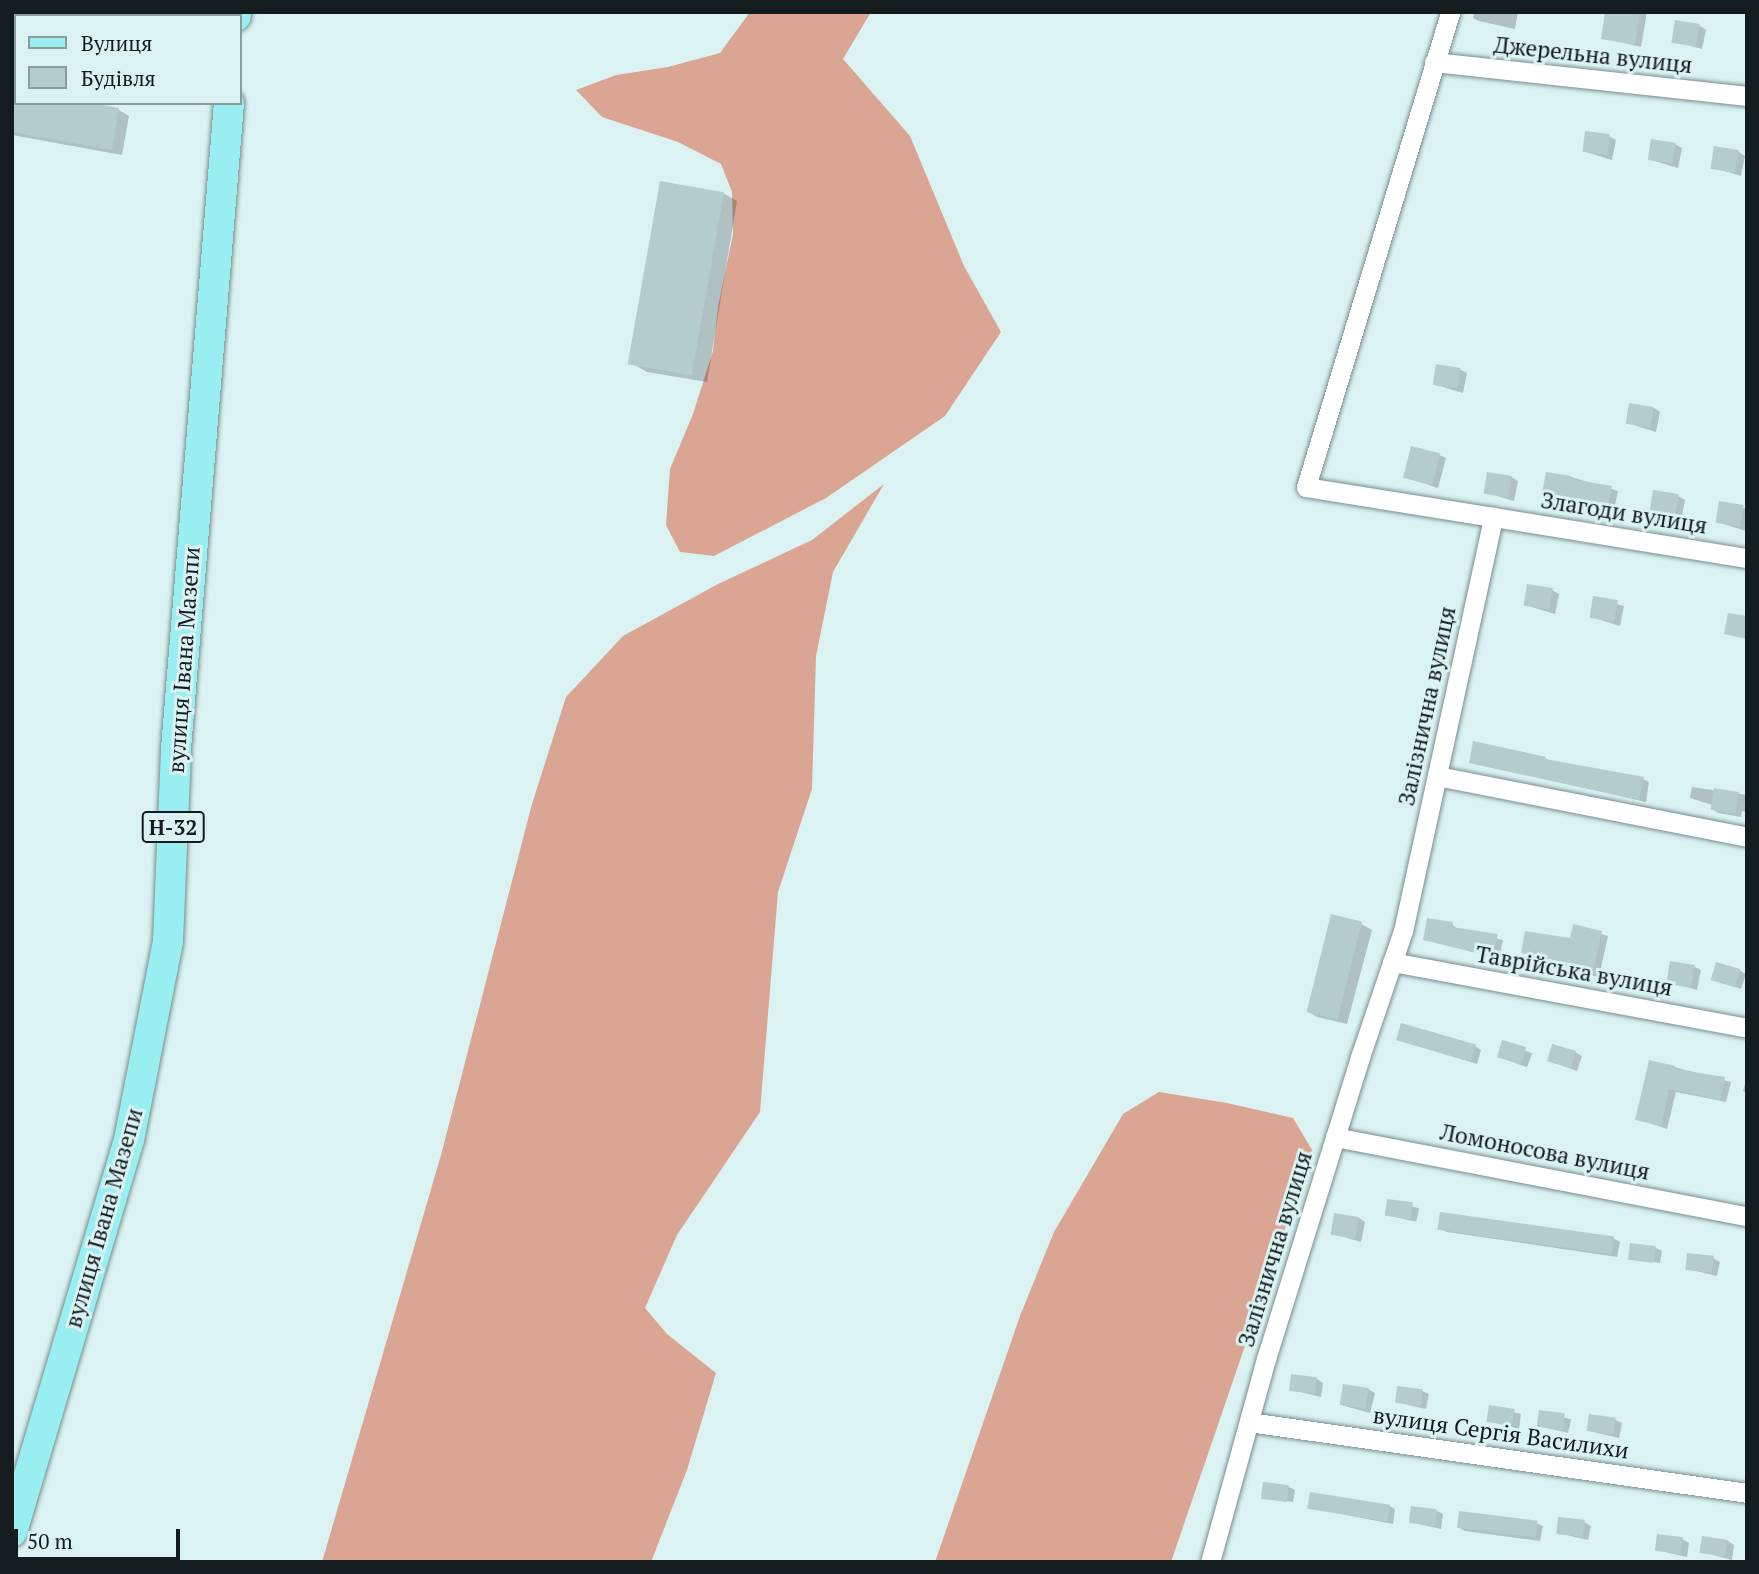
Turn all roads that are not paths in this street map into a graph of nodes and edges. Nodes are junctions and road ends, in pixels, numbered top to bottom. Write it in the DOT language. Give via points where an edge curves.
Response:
graph roads {
  1 [pos="1450,12"];
  2 [pos="1434,62"];
  3 [pos="1747,96"];
  4 [pos="229,105"];
  5 [pos="1493,517"];
  6 [pos="1747,558"];
  7 [pos="1437,776"];
  8 [pos="1747,837"];
  9 [pos="1392,962"];
  10 [pos="1747,1028"];
  11 [pos="1335,1137"];
  12 [pos="1747,1216"];
  13 [pos="1249,1422"];
  14 [pos="1747,1493"];
  15 [pos="12,1532"];
  16 [pos="1210,1562"];
  1 -- 2 [label="street"];
  2 -- 3 [label="street, Джерельна вулиця"];
  2 -- 5 [label="street" via="1306,487"];
  4 -- 15 [label="main road, вулиця Івана Мазепи / Н-32" via="176,749 168,942 129,1140"];
  5 -- 6 [label="street, Злагоди вулиця"];
  5 -- 7 [label="street, Залізнична вулиця"];
  7 -- 8 [label="street"];
  7 -- 9 [label="street, Залізнична вулиця"];
  9 -- 10 [label="street, Таврійська вулиця"];
  9 -- 11 [label="street, Залізнична вулиця"];
  11 -- 12 [label="street, Ломоносова вулиця"];
  11 -- 13 [label="street, Залізнична вулиця"];
  13 -- 14 [label="street, вулиця Сергія Василихи"];
  13 -- 16 [label="street, Залізнична вулиця"];
}
